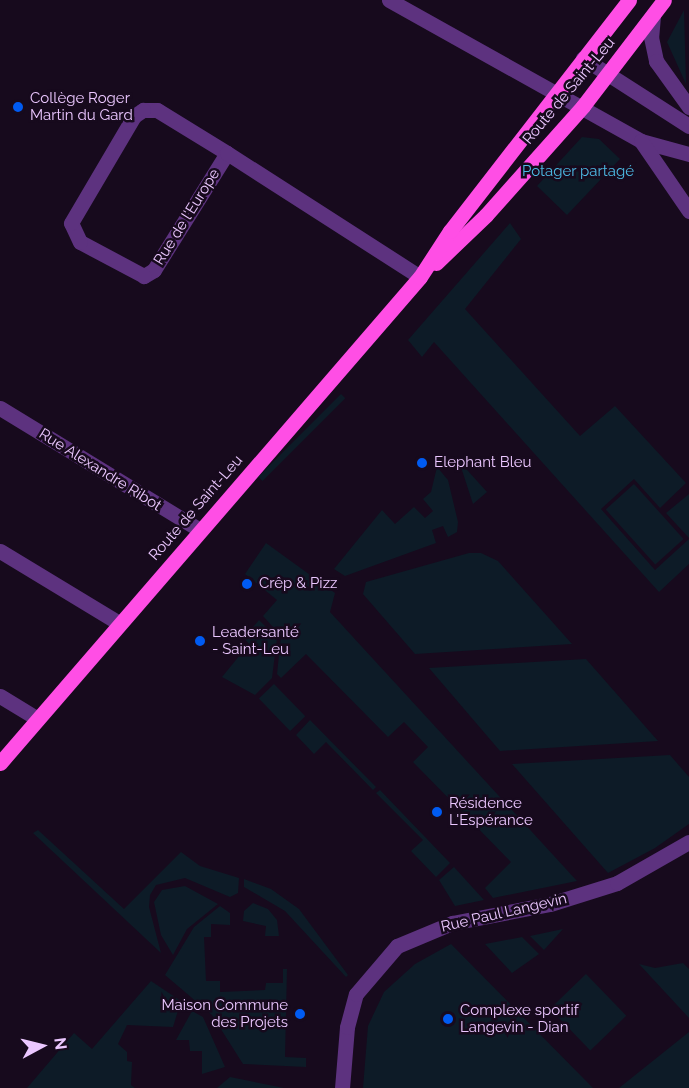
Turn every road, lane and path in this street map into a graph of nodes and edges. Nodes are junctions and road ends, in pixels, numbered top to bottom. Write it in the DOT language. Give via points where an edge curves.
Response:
graph roads {
  1 [pos="389,0"];
  2 [pos="629,0"];
  3 [pos="664,0"];
  4 [pos="653,16"];
  5 [pos="583,58"];
  6 [pos="608,75"];
  7 [pos="555,93"];
  8 [pos="583,106"];
  9 [pos="689,107"];
  10 [pos="689,126"];
  11 [pos="641,141"];
  12 [pos="686,151"];
  13 [pos="227,153"];
  14 [pos="669,183"];
  15 [pos="689,211"];
  16 [pos="420,277"];
  17 [pos="0,408"];
  18 [pos="200,530"];
  19 [pos="0,551"];
  20 [pos="120,623"];
  21 [pos="0,696"];
  22 [pos="38,719"];
  23 [pos="0,764"];
  24 [pos="689,842"];
  25 [pos="342,1088"];
  1 -- 7 [label="street"];
  2 -- 5 [label="main road, Route de Saint-Leu"];
  3 -- 4 [label="main road, Route de Saint-Leu"];
  4 -- 6 [label="main road, Route de Saint-Leu"];
  4 -- 9 [label="street" via="651,37 656,61"];
  5 -- 6 [label="street"];
  5 -- 7 [label="main road, Route de Saint-Leu"];
  6 -- 8 [label="main road, Route de Saint-Leu"];
  6 -- 10 [label="street"];
  7 -- 8 [label="street"];
  7 -- 16 [label="main road, Route de Saint-Leu"];
  8 -- 11 [label="street"];
  8 -- 16 [label="main road, Route de Saint-Leu" via="486,215"];
  11 -- 12 [label="street"];
  11 -- 14 [label="street"];
  12 -- 14 [label="street" via="672,162"];
  13 -- 13 [label="street, Rue de l'Europe" via="157,110 139,112 74,214 73,233 80,242 137,275 148,275"];
  13 -- 16 [label="street, Rue de l'Europe"];
  14 -- 15 [label="street"];
  16 -- 18 [label="main road, Route de Saint-Leu"];
  17 -- 18 [label="street, Rue Alexandre Ribot"];
  18 -- 20 [label="main road, Route de Saint-Leu"];
  19 -- 20 [label="street"];
  20 -- 22 [label="main road, Route de Saint-Leu"];
  21 -- 22 [label="street"];
  22 -- 23 [label="main road, Route de Saint-Leu"];
  24 -- 25 [label="street, Rue Paul Langevin" via="606,887 550,904 452,923 397,946 365,981 352,1003"];
}
